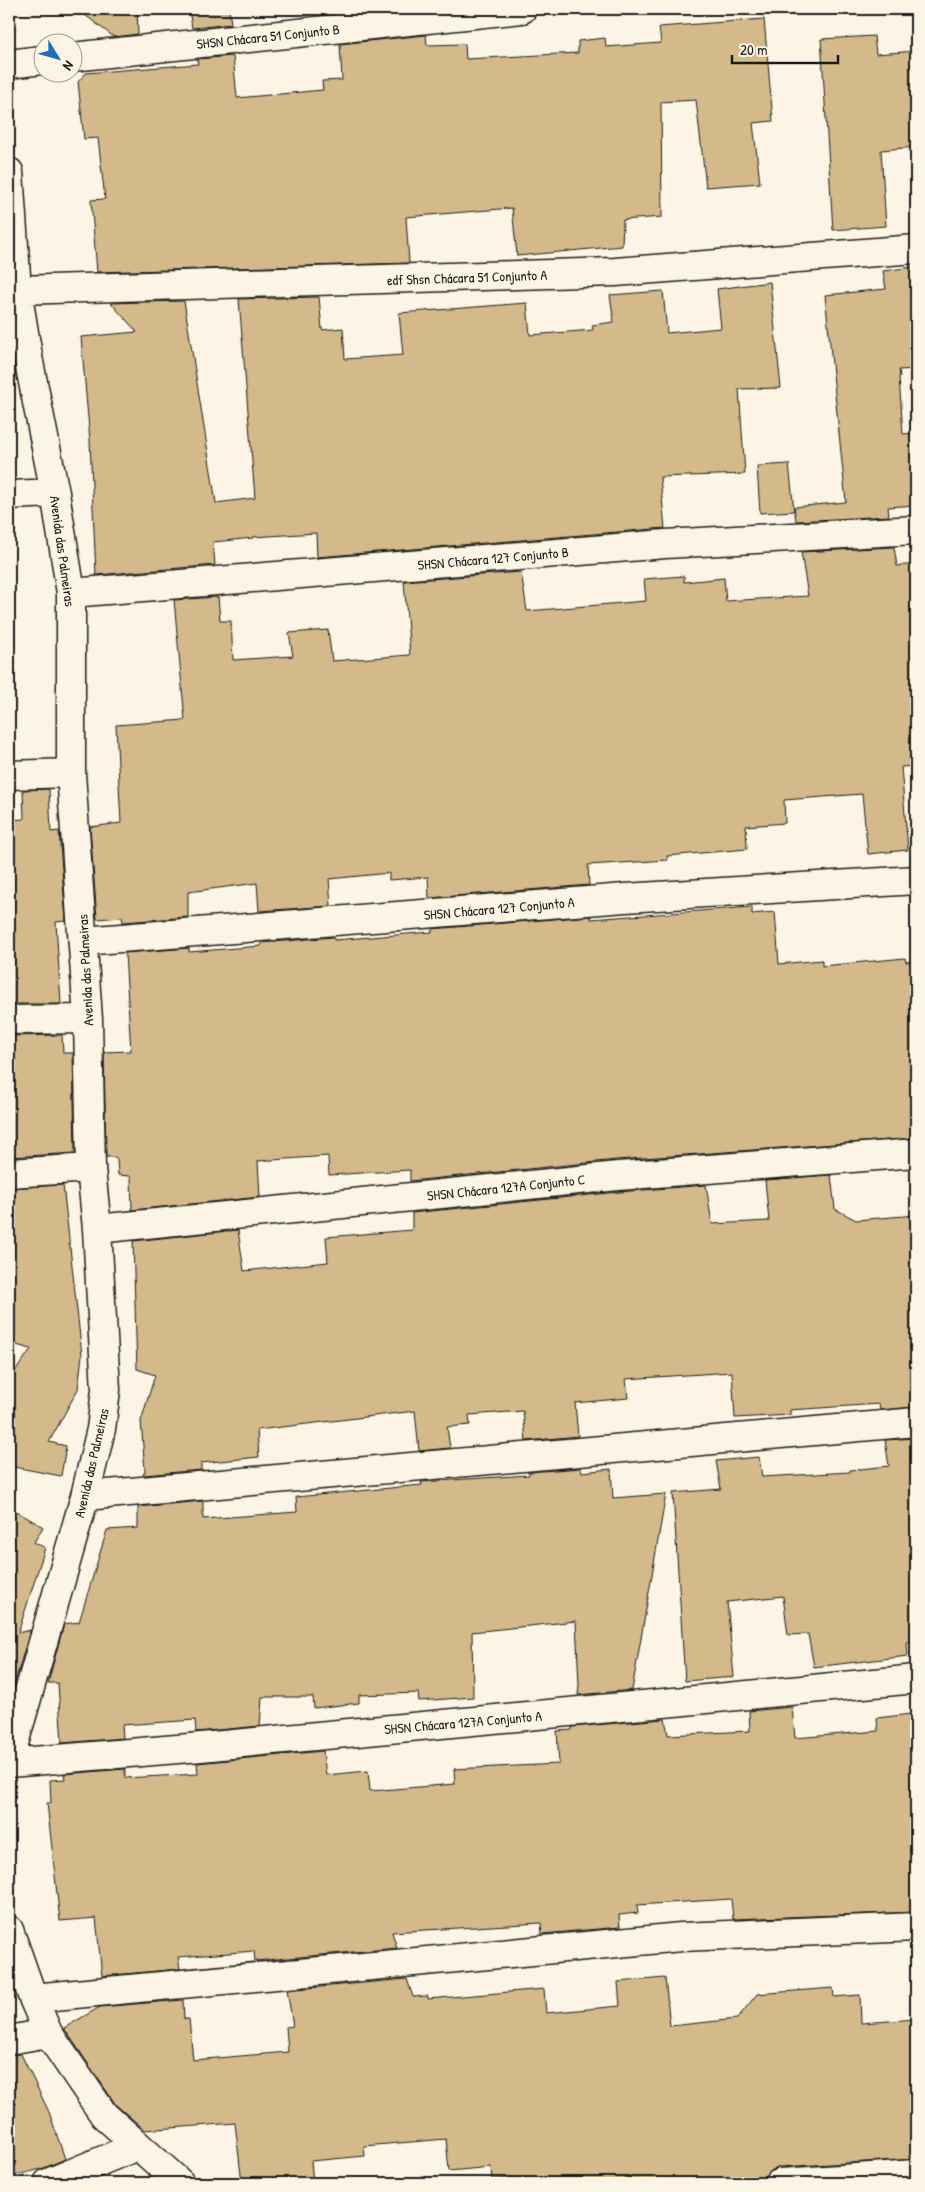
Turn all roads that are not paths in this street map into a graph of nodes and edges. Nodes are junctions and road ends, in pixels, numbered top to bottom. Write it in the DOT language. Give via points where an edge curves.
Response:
graph roads {
  1 [pos="522,9"];
  2 [pos="82,56"];
  3 [pos="32,61"];
  4 [pos="9,64"];
  5 [pos="9,172"];
  6 [pos="9,190"];
  7 [pos="916,249"];
  8 [pos="17,290"];
  9 [pos="55,493"];
  10 [pos="9,494"];
  11 [pos="916,530"];
  12 [pos="71,593"];
  13 [pos="71,773"];
  14 [pos="9,775"];
  15 [pos="916,880"];
  16 [pos="83,941"];
  17 [pos="88,1019"];
  18 [pos="9,1020"];
  19 [pos="916,1153"];
  20 [pos="92,1168"];
  21 [pos="9,1172"];
  22 [pos="97,1229"];
  23 [pos="916,1422"];
  24 [pos="85,1496"];
  25 [pos="916,1679"];
  26 [pos="9,1762"];
  27 [pos="916,1927"];
  28 [pos="9,1930"];
  29 [pos="33,1998"];
  30 [pos="48,2033"];
  31 [pos="9,2040"];
  32 [pos="137,2146"];
  33 [pos="916,2174"];
  34 [pos="48,2183"];
  35 [pos="180,2183"];
  36 [pos="780,2183"];
  1 -- 2 [label="street, SHSN Chácara 51 Conjunto B"];
  3 -- 4 [label="street"];
  5 -- 6 [label="street, Avenida das Palmeiras"];
  6 -- 8 [label="street, Avenida das Palmeiras"];
  7 -- 8 [label="street, edf Shsn Chácara 51 Conjunto A" via="615,272"];
  8 -- 9 [label="street, Avenida das Palmeiras"];
  9 -- 10 [label="street"];
  9 -- 12 [label="street, Avenida das Palmeiras"];
  11 -- 12 [label="street, SHSN Chácara 127 Conjunto B" via="665,544"];
  12 -- 13 [label="street, Avenida das Palmeiras"];
  13 -- 14 [label="street"];
  13 -- 16 [label="street, Avenida das Palmeiras"];
  15 -- 16 [label="street, SHSN Chácara 127 Conjunto A" via="625,898"];
  16 -- 17 [label="street, Avenida das Palmeiras"];
  17 -- 18 [label="street"];
  17 -- 20 [label="street, Avenida das Palmeiras"];
  19 -- 22 [label="street, SHSN Chácara 127A Conjunto C" via="618,1176"];
  20 -- 21 [label="street"];
  20 -- 22 [label="street, Avenida das Palmeiras"];
  22 -- 24 [label="street, Avenida das Palmeiras" via="106,1390 101,1429"];
  23 -- 24 [label="street"];
  24 -- 26 [label="street, Avenida das Palmeiras"];
  25 -- 26 [label="street, SHSN Chácara 127A Conjunto A" via="201,1747"];
  27 -- 29 [label="street" via="682,1937"];
  28 -- 29 [label="street"];
  29 -- 30 [label="street"];
  30 -- 31 [label="street"];
  30 -- 32 [label="street" via="104,2115"];
  32 -- 34 [label="street"];
  32 -- 35 [label="street"];
  33 -- 36 [label="street"];
}
